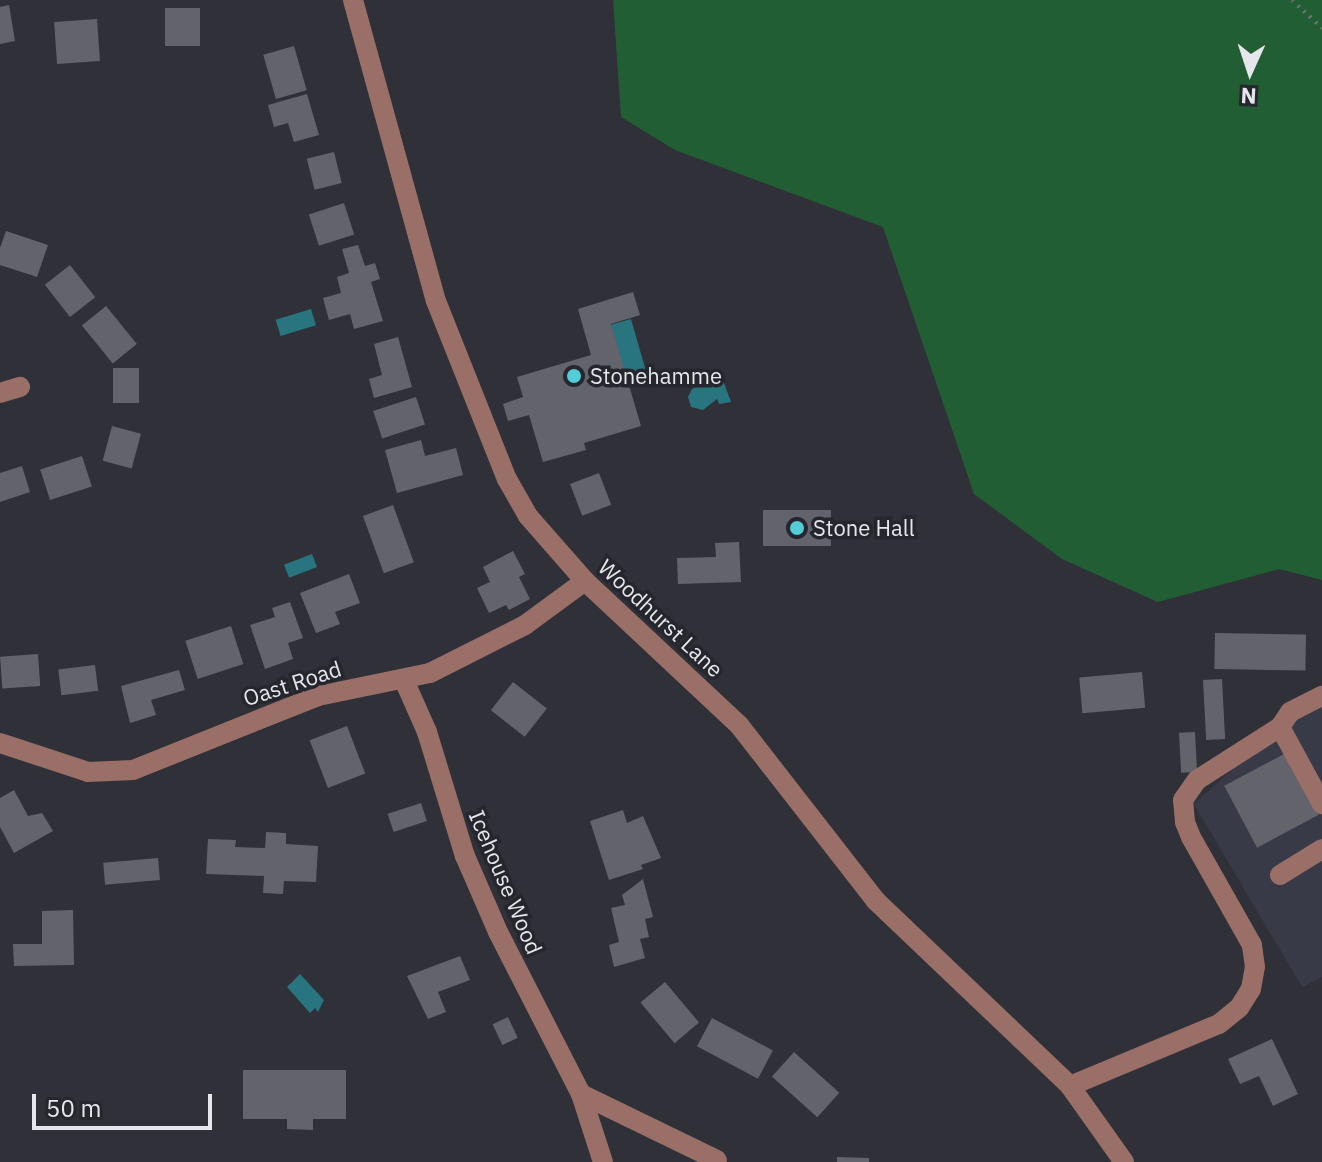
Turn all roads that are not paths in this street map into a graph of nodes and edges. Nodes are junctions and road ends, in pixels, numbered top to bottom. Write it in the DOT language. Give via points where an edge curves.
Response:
graph roads {
  1 [pos="353,0"];
  2 [pos="585,581"];
  3 [pos="404,680"];
  4 [pos="1322,696"];
  5 [pos="1280,727"];
  6 [pos="0,743"];
  7 [pos="1322,804"];
  8 [pos="1322,849"];
  9 [pos="1280,875"];
  10 [pos="1070,1086"];
  11 [pos="581,1094"];
  12 [pos="717,1160"];
  13 [pos="603,1162"];
  14 [pos="1124,1162"];
  1 -- 2 [label="street, Woodhurst Lane" via="436,301 499,459 528,516"];
  2 -- 3 [label="street, Oast Road" via="501,638"];
  2 -- 10 [label="street, Woodhurst Lane" via="739,725 875,900"];
  3 -- 6 [label="street, Oast Road" via="318,696 133,770 88,772"];
  3 -- 11 [label="street, Icehouse Wood" via="488,911"];
  4 -- 5 [label="street" via="1290,712"];
  5 -- 7 [label="street"];
  5 -- 10 [label="street" via="1197,780 1183,800 1191,837 1252,945 1251,989 1219,1024"];
  8 -- 9 [label="street"];
  10 -- 14 [label="street, Woodhurst Lane"];
  11 -- 12 [label="street"];
  11 -- 13 [label="street, Icehouse Wood"];
}
